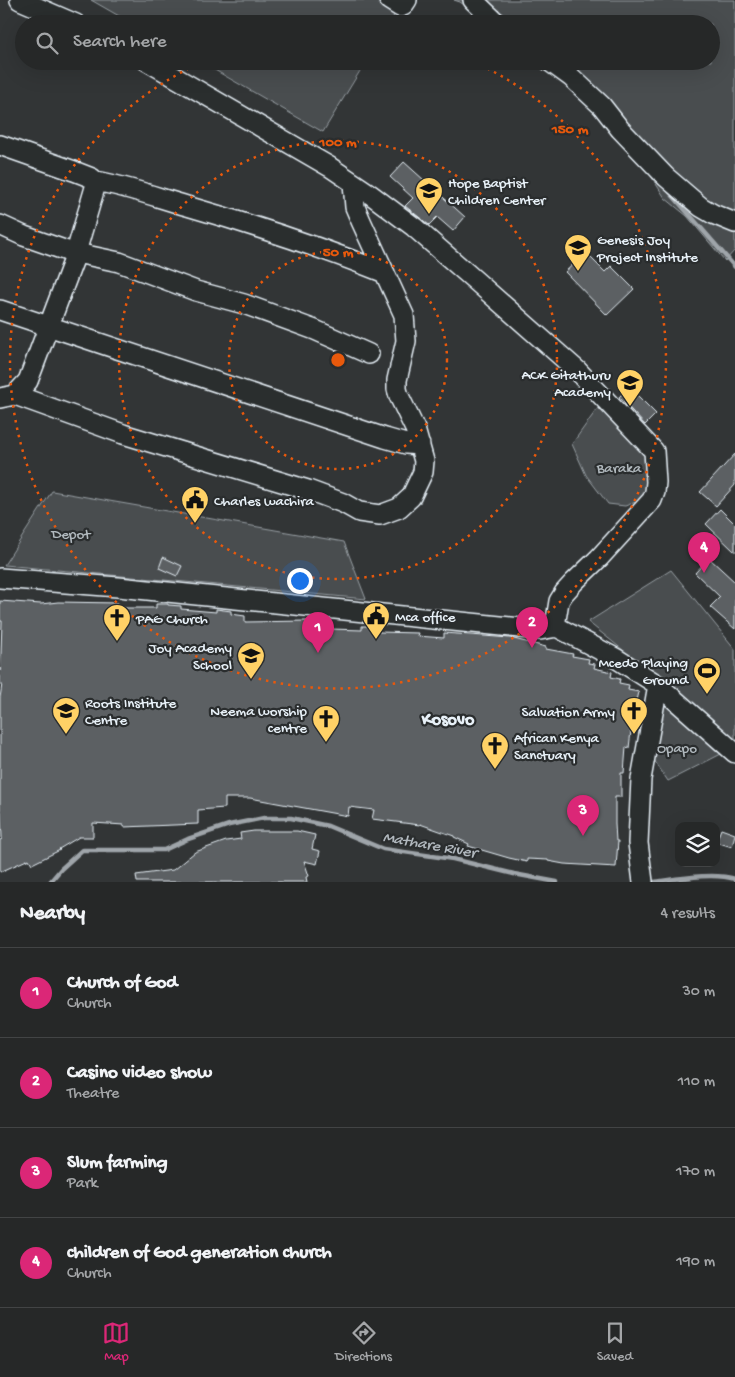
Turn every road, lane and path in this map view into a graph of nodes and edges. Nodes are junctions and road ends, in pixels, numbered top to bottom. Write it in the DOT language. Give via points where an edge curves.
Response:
graph roads {
  1 [pos="20,0"];
  2 [pos="389,0"];
  3 [pos="407,0"];
  4 [pos="473,0"];
  5 [pos="55,15"];
  6 [pos="489,15"];
  7 [pos="163,70"];
  8 [pos="561,70"];
  9 [pos="0,145"];
  10 [pos="95,181"];
  11 [pos="353,183"];
  12 [pos="735,223"];
  13 [pos="0,225"];
  14 [pos="76,252"];
  15 [pos="385,273"];
  16 [pos="0,310"];
  17 [pos="49,327"];
  18 [pos="369,354"];
  19 [pos="8,397"];
  20 [pos="420,445"];
  21 [pos="0,578"];
  22 [pos="555,626"];
  23 [pos="658,685"];
  24 [pos="735,753"];
  25 [pos="643,882"];
  1 -- 5 [label="street"];
  2 -- 3 [label="street" via="400,7"];
  4 -- 6 [label="street"];
  7 -- 11 [label="street"];
  8 -- 12 [label="street" via="602,106 666,177 701,206"];
  9 -- 10 [label="street"];
  10 -- 14 [label="street" via="96,188"];
  10 -- 15 [label="street" via="136,190 239,222"];
  11 -- 15 [label="street" via="358,214"];
  11 -- 22 [label="street" via="420,233 578,371 654,451 656,482 652,500 564,593 559,601"];
  13 -- 14 [label="street"];
  14 -- 17 [label="street"];
  14 -- 18 [label="street" via="119,262 196,291 244,304"];
  15 -- 20 [label="street" via="406,326 397,380 399,396"];
  16 -- 17 [label="street"];
  17 -- 19 [label="street" via="28,381"];
  17 -- 20 [label="street" via="385,438"];
  19 -- 20 [label="street" via="308,490 365,514 389,513 411,497 423,472"];
  21 -- 22 [label="street" via="540,630"];
  22 -- 23 [label="street"];
  23 -- 24 [label="street"];
  23 -- 25 [label="street" via="641,779 638,843"];
}
